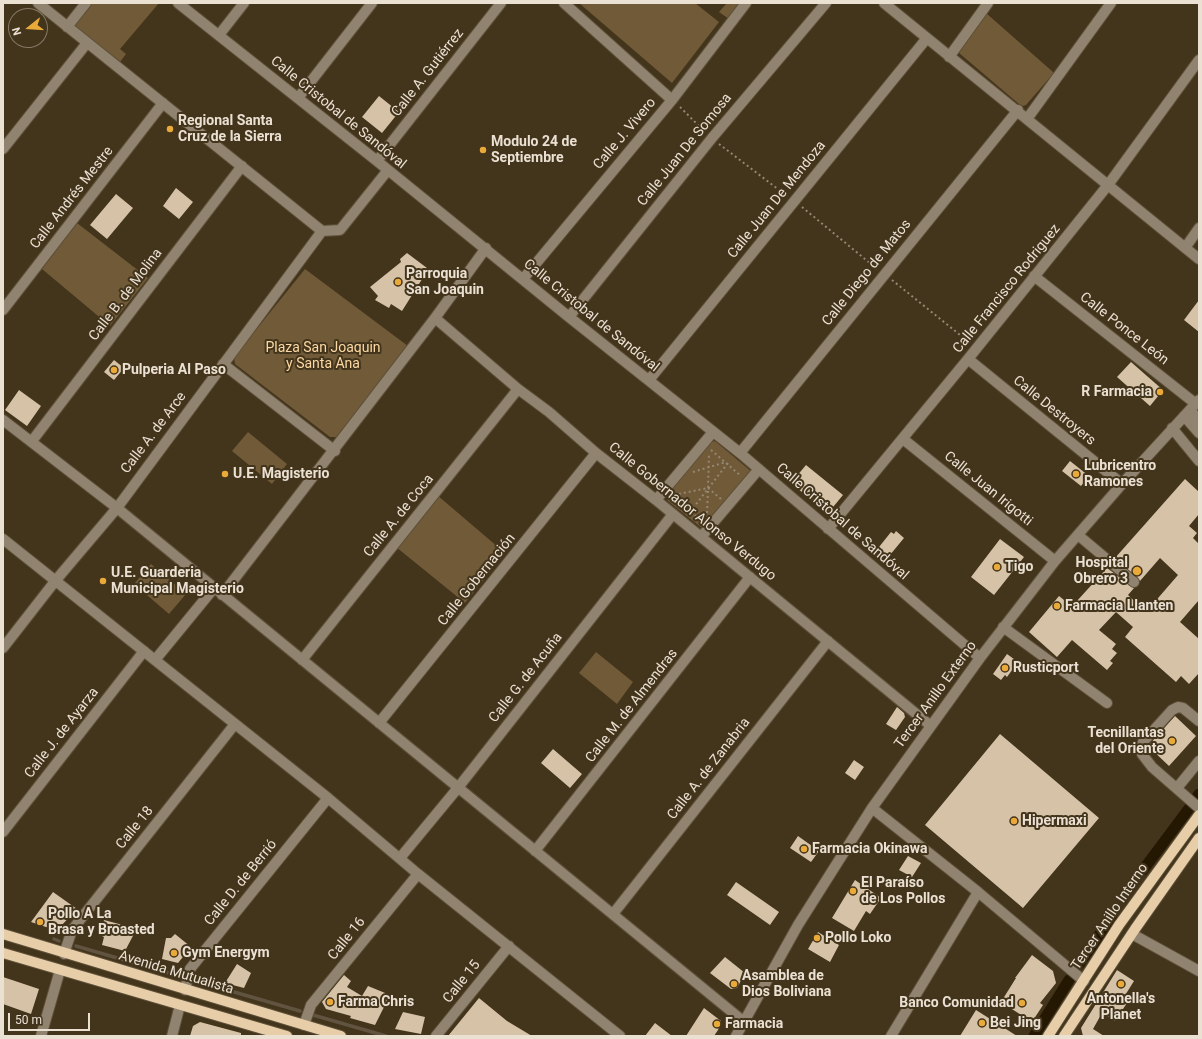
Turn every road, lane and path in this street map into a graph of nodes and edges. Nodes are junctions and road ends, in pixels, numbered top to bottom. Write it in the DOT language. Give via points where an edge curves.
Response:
graph roads {
  1 [pos="38,3"];
  2 [pos="86,3"];
  3 [pos="178,3"];
  4 [pos="244,3"];
  5 [pos="372,3"];
  6 [pos="501,3"];
  7 [pos="564,3"];
  8 [pos="746,3"];
  9 [pos="826,3"];
  10 [pos="884,3"];
  11 [pos="988,3"];
  12 [pos="1111,3"];
  13 [pos="67,27"];
  14 [pos="219,35"];
  15 [pos="927,38"];
  16 [pos="87,43"];
  17 [pos="949,57"];
  18 [pos="1199,60"];
  19 [pos="298,98"];
  20 [pos="672,100"];
  21 [pos="162,103"];
  22 [pos="1018,110"];
  23 [pos="1027,118"];
  24 [pos="712,138"];
  25 [pos="3,150"];
  26 [pos="377,161"];
  27 [pos="242,166"];
  28 [pos="388,170"];
  29 [pos="1108,185"];
  30 [pos="794,201"];
  31 [pos="1199,228"];
  32 [pos="322,230"];
  33 [pos="486,248"];
  34 [pos="1185,248"];
  35 [pos="1199,259"];
  36 [pos="884,274"];
  37 [pos="1034,276"];
  38 [pos="523,279"];
  39 [pos="3,310"];
  40 [pos="569,317"];
  41 [pos="436,318"];
  42 [pos="977,348"];
  43 [pos="968,359"];
  44 [pos="223,364"];
  45 [pos="649,380"];
  46 [pos="518,389"];
  47 [pos="1192,407"];
  48 [pos="3,420"];
  49 [pos="1199,420"];
  50 [pos="1172,428"];
  51 [pos="713,432"];
  52 [pos="1199,433"];
  53 [pos="903,439"];
  54 [pos="32,441"];
  55 [pos="335,451"];
  56 [pos="596,453"];
  57 [pos="740,453"];
  58 [pos="1199,461"];
  59 [pos="727,463"];
  60 [pos="708,467"];
  61 [pos="759,469"];
  62 [pos="687,474"];
  63 [pos="741,477"];
  64 [pos="1122,484"];
  65 [pos="708,488"];
  66 [pos="656,500"];
  67 [pos="724,501"];
  68 [pos="117,508"];
  69 [pos="690,512"];
  70 [pos="673,514"];
  71 [pos="707,515"];
  72 [pos="704,523"];
  73 [pos="828,529"];
  74 [pos="1078,535"];
  75 [pos="701,536"];
  76 [pos="3,539"];
  77 [pos="1055,561"];
  78 [pos="750,578"];
  79 [pos="56,580"];
  80 [pos="1134,582"];
  81 [pos="214,588"];
  82 [pos="222,595"];
  83 [pos="1003,626"];
  84 [pos="828,641"];
  85 [pos="3,648"];
  86 [pos="144,650"];
  87 [pos="980,658"];
  88 [pos="155,660"];
  89 [pos="302,660"];
  90 [pos="1106,703"];
  91 [pos="1199,721"];
  92 [pos="236,724"];
  93 [pos="379,724"];
  94 [pos="932,726"];
  95 [pos="1198,764"];
  96 [pos="457,788"];
  97 [pos="1176,788"];
  98 [pos="328,798"];
  99 [pos="872,808"];
  100 [pos="1199,808"];
  101 [pos="1199,815"];
  102 [pos="1199,831"];
  103 [pos="3,832"];
  104 [pos="1199,838"];
  105 [pos="535,851"];
  106 [pos="400,858"];
  107 [pos="418,874"];
  108 [pos="978,892"];
  109 [pos="1132,905"];
  110 [pos="613,914"];
  111 [pos="1133,931"];
  112 [pos="5,936"];
  113 [pos="509,946"];
  114 [pos="3,953"];
  115 [pos="64,954"];
  116 [pos="60,970"];
  117 [pos="1199,971"];
  118 [pos="1084,981"];
  119 [pos="185,990"];
  120 [pos="180,1005"];
  121 [pos="743,1021"];
  122 [pos="304,1025"];
  123 [pos="41,1036"];
  124 [pos="172,1036"];
  125 [pos="287,1036"];
  126 [pos="341,1036"];
  127 [pos="436,1036"];
  128 [pos="620,1036"];
  129 [pos="736,1036"];
  130 [pos="891,1036"];
  131 [pos="1048,1036"];
  132 [pos="1056,1036"];
  133 [pos="1064,1036"];
  1 -- 13 [label="street"];
  2 -- 13 [label="street"];
  3 -- 14 [label="street, Calle Cristobal de Sandóval"];
  4 -- 14 [label="street"];
  5 -- 19 [label="street"];
  6 -- 26 [label="street, Calle A. Gutiérrez"];
  7 -- 20 [label="street"];
  8 -- 20 [label="street, Calle J. Vivero"];
  9 -- 24 [label="street, Calle Juan De Somosa"];
  10 -- 15 [label="street"];
  11 -- 17 [label="street"];
  12 -- 23 [label="street"];
  13 -- 16 [label="street"];
  14 -- 19 [label="street, Calle Cristobal de Sandóval"];
  15 -- 17 [label="street"];
  15 -- 30 [label="street, Calle Juan De Mendoza"];
  16 -- 21 [label="street"];
  16 -- 25 [label="street"];
  17 -- 22 [label="street"];
  18 -- 29 [label="street, Calle Francisco Rodriguez"];
  19 -- 26 [label="street, Calle Cristobal de Sandóval"];
  20 -- 24 [label="path"];
  20 -- 38 [label="street, Calle J. Vivero"];
  21 -- 27 [label="street"];
  21 -- 39 [label="street, Calle Andrés Mestre"];
  22 -- 23 [label="street"];
  22 -- 36 [label="street, Calle Diego de Matos"];
  23 -- 29 [label="street"];
  24 -- 30 [label="path"];
  24 -- 40 [label="street, Calle Juan De Somosa"];
  26 -- 28 [label="street, Calle Cristobal de Sandóval"];
  27 -- 32 [label="street"];
  27 -- 54 [label="street, Calle B. de Molina"];
  28 -- 32 [label="street" via="340,230"];
  28 -- 33 [label="street, Calle Cristobal de Sandóval"];
  29 -- 34 [label="street"];
  29 -- 37 [label="street, Calle Francisco Rodriguez"];
  30 -- 36 [label="path"];
  30 -- 45 [label="street, Calle Juan De Mendoza"];
  31 -- 34 [label="street"];
  32 -- 44 [label="street, Calle A. de Arce"];
  33 -- 38 [label="street, Calle Cristobal de Sandóval"];
  33 -- 41 [label="street"];
  34 -- 35 [label="street"];
  36 -- 42 [label="path"];
  36 -- 57 [label="street, Calle Diego de Matos"];
  37 -- 42 [label="street, Calle Francisco Rodriguez"];
  37 -- 47 [label="street, Calle Ponce León"];
  38 -- 40 [label="street, Calle Cristobal de Sandóval"];
  40 -- 45 [label="street, Calle Cristobal de Sandóval"];
  41 -- 46 [label="street, Calle Gobernador Alonso Verdugo"];
  41 -- 55 [label="street"];
  42 -- 43 [label="street, Calle Francisco Rodriguez"];
  43 -- 53 [label="street, Calle Francisco Rodriguez"];
  43 -- 64 [label="street, Calle Destroyers"];
  44 -- 55 [label="street"];
  44 -- 68 [label="street, Calle A. de Arce"];
  45 -- 51 [label="street, Calle Cristobal de Sandóval"];
  46 -- 56 [label="street, Calle Gobernador Alonso Verdugo" via="550,412"];
  46 -- 89 [label="street, Calle A. de Coca"];
  47 -- 49 [label="street"];
  47 -- 50 [label="street, Tercer Anillo Externo"];
  47 -- 52 [label="street"];
  48 -- 54 [label="street"];
  50 -- 58 [label="street"];
  50 -- 64 [label="street, Tercer Anillo Externo"];
  51 -- 57 [label="street, Calle Cristobal de Sandóval"];
  51 -- 66 [label="street"];
  53 -- 73 [label="street, Calle Francisco Rodriguez"];
  53 -- 77 [label="street, Calle Juan Irigotti"];
  54 -- 68 [label="street"];
  55 -- 82 [label="street"];
  56 -- 66 [label="street, Calle Gobernador Alonso Verdugo"];
  56 -- 93 [label="street, Calle Gobernación"];
  57 -- 61 [label="street, Calle Cristobal de Sandóval"];
  59 -- 60 [label="path"];
  59 -- 60 [label="path" via="709,448"];
  59 -- 63 [label="path"];
  59 -- 65 [label="path"];
  60 -- 62 [label="path"];
  60 -- 65 [label="path"];
  61 -- 73 [label="street, Calle Cristobal de Sandóval"];
  61 -- 75 [label="street"];
  64 -- 74 [label="street, Tercer Anillo Externo"];
  65 -- 67 [label="path"];
  65 -- 69 [label="path"];
  65 -- 69 [label="path" via="670,495"];
  65 -- 71 [label="path"];
  66 -- 70 [label="street, Calle Gobernador Alonso Verdugo"];
  68 -- 79 [label="street, Calle A. de Arce"];
  68 -- 81 [label="street"];
  69 -- 72 [label="path"];
  70 -- 75 [label="street, Calle Gobernador Alonso Verdugo"];
  70 -- 96 [label="street, Calle G. de Acuña"];
  73 -- 87 [label="street, Calle Cristobal de Sandóval"];
  74 -- 77 [label="street, Tercer Anillo Externo"];
  74 -- 80 [label="street"];
  75 -- 78 [label="street, Calle Gobernador Alonso Verdugo"];
  76 -- 79 [label="street"];
  77 -- 83 [label="street, Tercer Anillo Externo"];
  78 -- 84 [label="street, Calle Gobernador Alonso Verdugo"];
  78 -- 105 [label="street, Calle M. de Almendras"];
  79 -- 85 [label="street, Calle A. de Arce"];
  79 -- 86 [label="street"];
  81 -- 82 [label="street"];
  81 -- 88 [label="street"];
  82 -- 89 [label="street"];
  83 -- 87 [label="street, Tercer Anillo Externo"];
  83 -- 90 [label="street"];
  84 -- 94 [label="street, Calle Gobernador Alonso Verdugo"];
  84 -- 110 [label="street, Calle A. de Zanabria"];
  86 -- 88 [label="street"];
  86 -- 103 [label="street, Calle J. de Ayarza"];
  87 -- 94 [label="street, Tercer Anillo Externo"];
  88 -- 92 [label="street"];
  89 -- 93 [label="street"];
  91 -- 97 [label="street" via="1178,707 1172,710 1143,742 1142,754 1152,767"];
  92 -- 98 [label="street"];
  92 -- 115 [label="street, Calle 18" via="72,930"];
  93 -- 96 [label="street"];
  94 -- 99 [label="street, Tercer Anillo Externo"];
  95 -- 97 [label="street"];
  96 -- 105 [label="street"];
  96 -- 106 [label="street, Calle G. de Acuña"];
  97 -- 100 [label="street"];
  98 -- 106 [label="street"];
  98 -- 119 [label="street, Calle D. de Berrió" via="190,969"];
  99 -- 108 [label="street"];
  99 -- 121 [label="street, Tercer Anillo Externo" via="798,925"];
  101 -- 109 [label="main road, Tercer Anillo Interno"];
  102 -- 109 [label="main road" via="1153,894 1143,902"];
  104 -- 111 [label="main road, Tercer Anillo Interno"];
  105 -- 110 [label="street"];
  106 -- 107 [label="street"];
  107 -- 113 [label="street"];
  107 -- 122 [label="street, Calle 16" via="311,1005"];
  108 -- 118 [label="street"];
  108 -- 130 [label="street"];
  109 -- 118 [label="main road, Tercer Anillo Interno"];
  110 -- 121 [label="street"];
  111 -- 117 [label="street"];
  111 -- 118 [label="main road" via="1124,934 1100,970"];
  111 -- 133 [label="main road, Tercer Anillo Interno"];
  112 -- 115 [label="main road, Avenida Mutualista"];
  113 -- 127 [label="street, Calle 15"];
  113 -- 128 [label="street"];
  114 -- 116 [label="main road, Avenida Mutualista"];
  115 -- 119 [label="main road, Avenida Mutualista"];
  116 -- 120 [label="main road, Avenida Mutualista"];
  116 -- 123 [label="street"];
  118 -- 131 [label="main road, Tercer Anillo Interno"];
  118 -- 132 [label="main road" via="1086,987"];
  119 -- 122 [label="main road, Avenida Mutualista"];
  120 -- 124 [label="street"];
  120 -- 125 [label="main road, Avenida Mutualista"];
  121 -- 129 [label="street, Tercer Anillo Externo"];
  122 -- 126 [label="main road, Avenida Mutualista"];
}
